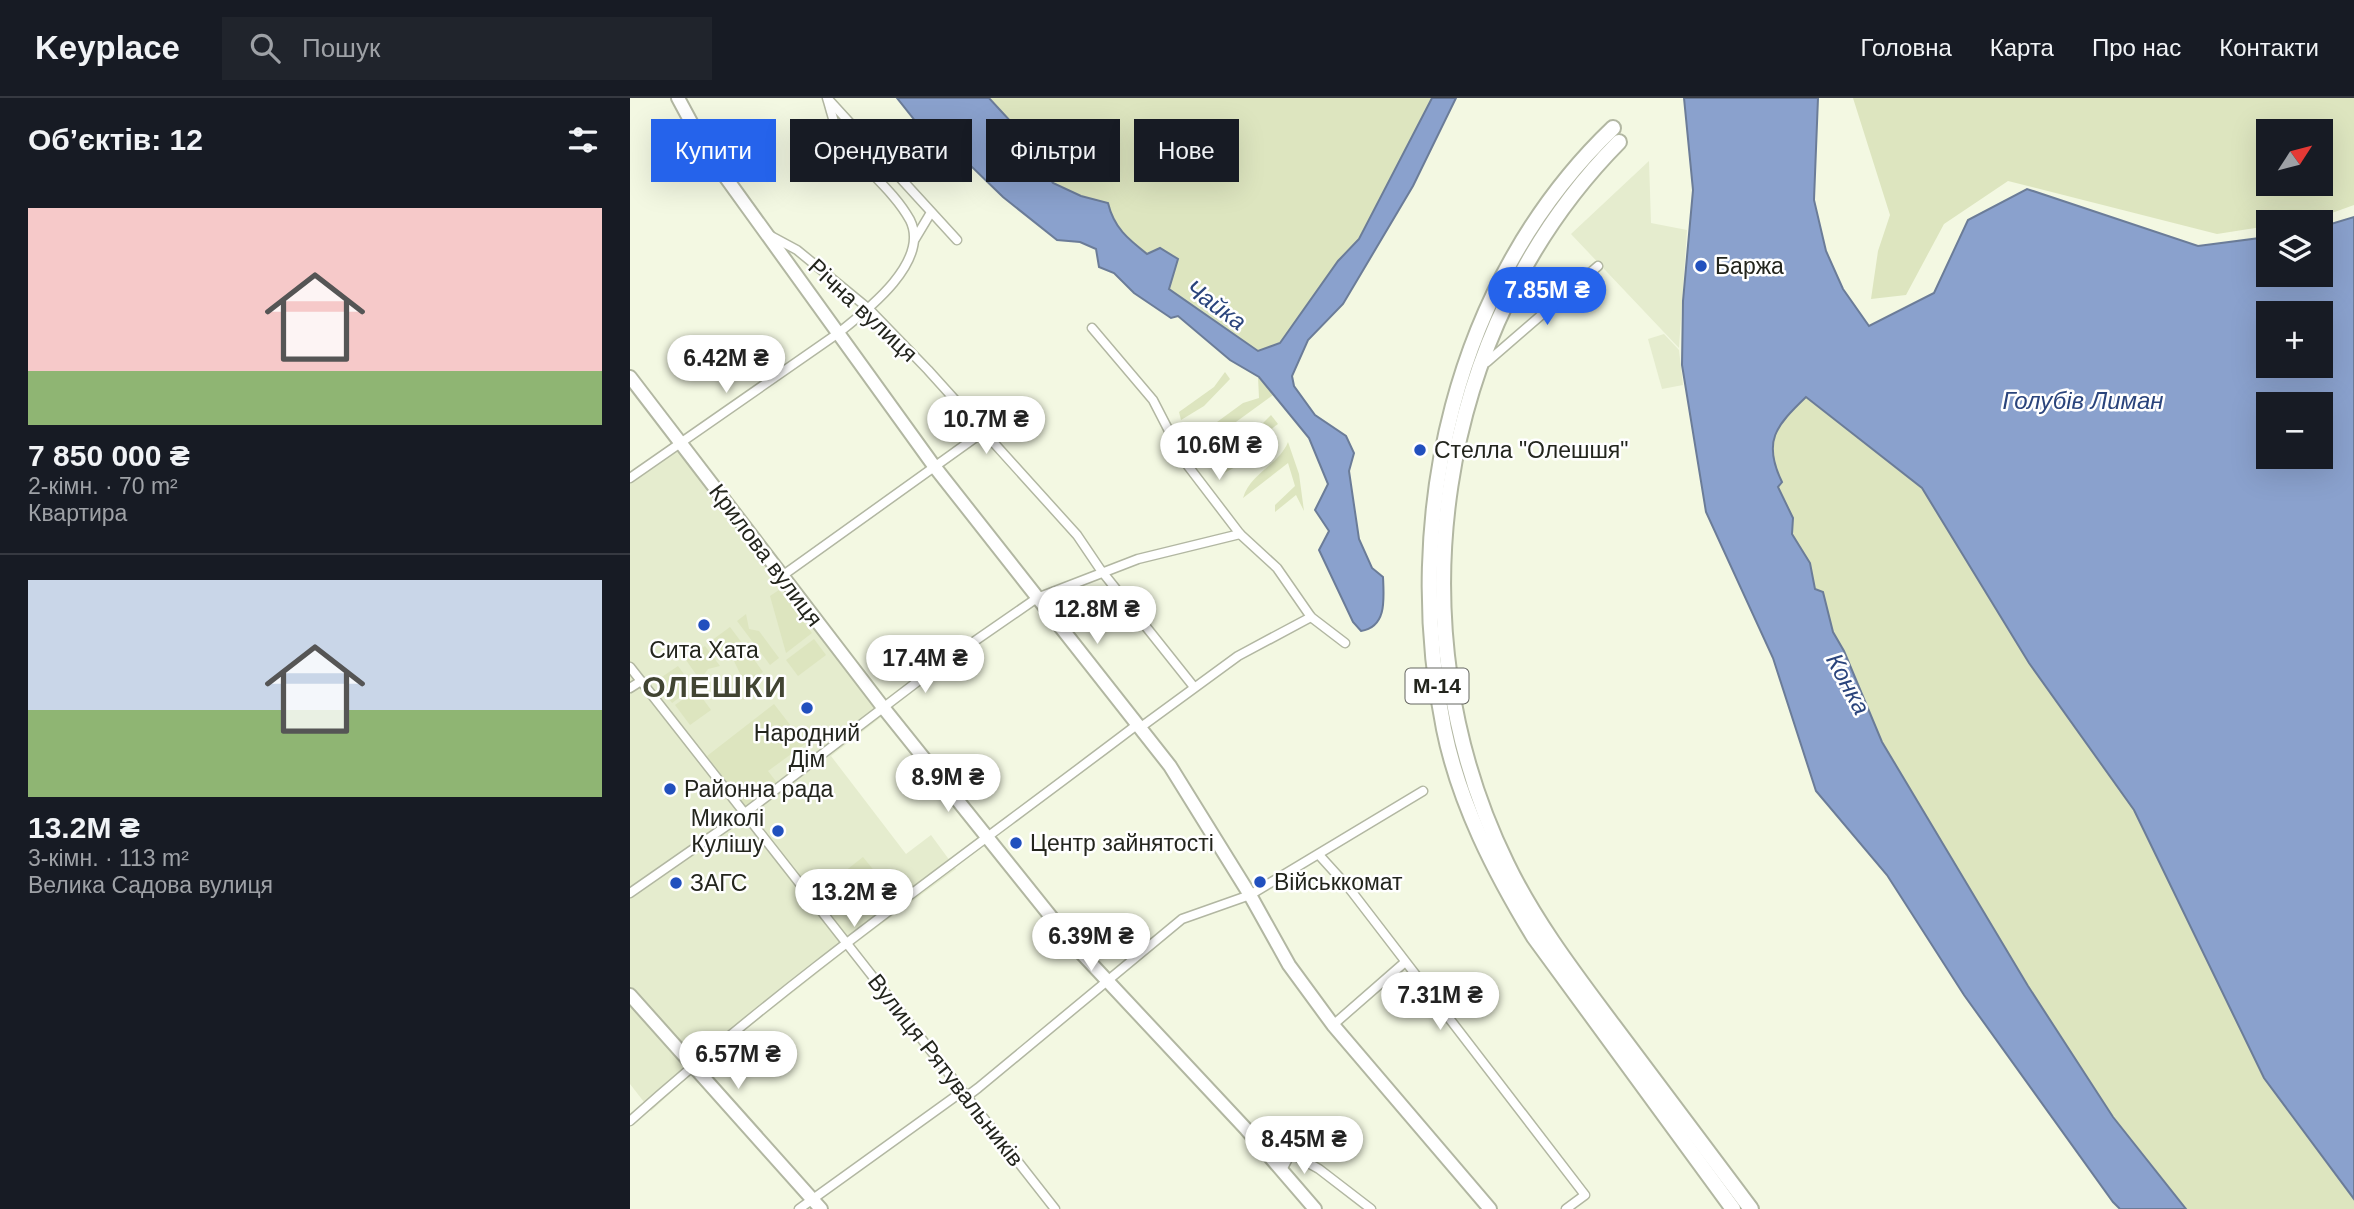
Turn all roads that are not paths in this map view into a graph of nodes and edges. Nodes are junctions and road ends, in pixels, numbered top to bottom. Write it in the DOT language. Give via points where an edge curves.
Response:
graph roads {
  1 [pos="678,98"];
  2 [pos="827,98"];
  3 [pos="930,214"];
  4 [pos="766,233"];
  5 [pos="957,240"];
  6 [pos="913,242"];
  7 [pos="1598,265"];
  8 [pos="869,309"];
  9 [pos="1092,328"];
  10 [pos="837,334"];
  11 [pos="1479,369"];
  12 [pos="630,377"];
  13 [pos="982,432"];
  14 [pos="681,444"];
  15 [pos="934,466"];
  16 [pos="630,478"];
  17 [pos="1240,534"];
  18 [pos="1101,571"];
  19 [pos="782,576"];
  20 [pos="1037,598"];
  21 [pos="1311,617"];
  22 [pos="1345,643"];
  23 [pos="630,667"];
  24 [pos="641,681"];
  25 [pos="1195,687"];
  26 [pos="630,688"];
  27 [pos="884,709"];
  28 [pos="1140,726"];
  29 [pos="1423,791"];
  30 [pos="745,813"];
  31 [pos="989,838"];
  32 [pos="1320,856"];
  33 [pos="630,893"];
  34 [pos="1251,895"];
  35 [pos="846,943"];
  36 [pos="1404,963"];
  37 [pos="1105,981"];
  38 [pos="630,995"];
  39 [pos="1333,1025"];
  40 [pos="693,1065"];
  41 [pos="966,1097"];
  42 [pos="630,1121"];
  43 [pos="1247,1129"];
  44 [pos="1292,1151"];
  45 [pos="1282,1170"];
  46 [pos="811,1198"];
  47 [pos="799,1209"];
  48 [pos="821,1209"];
  49 [pos="1055,1209"];
  50 [pos="1315,1209"];
  51 [pos="1371,1209"];
  52 [pos="1490,1209"];
  53 [pos="1566,1209"];
  54 [pos="1733,1209"];
  55 [pos="1751,1209"];
  1 -- 4 [label="street" via="706,150"];
  2 -- 3 [label="street" via="909,185"];
  2 -- 6 [label="street" via="839,136 909,219"];
  3 -- 5 [label="street"];
  3 -- 6 [label="street"];
  4 -- 8 [label="street, Річна вулиця" via="797,250"];
  4 -- 10 [label="street"];
  6 -- 8 [label="street" via="906,265"];
  7 -- 11 [label="street"];
  8 -- 10 [label="street"];
  8 -- 13 [label="street, Річна вулиця"];
  9 -- 17 [label="street" via="1153,400 1185,462"];
  10 -- 14 [label="street"];
  10 -- 15 [label="street"];
  11 -- 54 [label="highway, М-14" via="1530,256 1616,135 1575,168 1534,222 1484,316 1461,377 1437,478 1430,537 1434,670 1444,731 1469,812 1509,896 1534,937"];
  11 -- 55 [label="highway, М-14" via="1463,418 1449,488 1443,602 1456,713 1486,817 1538,919 1576,976"];
  12 -- 14 [label="street, Крилова вулиця"];
  13 -- 15 [label="street"];
  13 -- 18 [label="street, Річна вулиця" via="1077,535"];
  14 -- 16 [label="street"];
  14 -- 19 [label="street, Крилова вулиця"];
  15 -- 19 [label="street"];
  15 -- 20 [label="street"];
  17 -- 18 [label="street"];
  17 -- 21 [label="street" via="1277,568"];
  18 -- 20 [label="street"];
  18 -- 25 [label="street, Річна вулиця"];
  19 -- 27 [label="street, Крилова вулиця"];
  20 -- 27 [label="street"];
  20 -- 28 [label="street"];
  21 -- 22 [label="street"];
  21 -- 25 [label="street" via="1238,656"];
  23 -- 24 [label="street, Вулиця Рятувальників"];
  24 -- 26 [label="street"];
  24 -- 30 [label="street, Вулиця Рятувальників"];
  25 -- 28 [label="street"];
  27 -- 30 [label="street"];
  27 -- 31 [label="street, Крилова вулиця"];
  28 -- 31 [label="street"];
  28 -- 34 [label="street"];
  29 -- 32 [label="street"];
  30 -- 33 [label="street"];
  30 -- 35 [label="street, Вулиця Рятувальників"];
  31 -- 35 [label="street"];
  31 -- 37 [label="street, Крилова вулиця"];
  32 -- 34 [label="street"];
  32 -- 36 [label="street"];
  34 -- 37 [label="street" via="1182,919"];
  34 -- 39 [label="street" via="1289,965"];
  35 -- 40 [label="street"];
  35 -- 41 [label="street, Вулиця Рятувальників"];
  36 -- 39 [label="street"];
  36 -- 53 [label="street" via="1585,1195"];
  37 -- 41 [label="street"];
  37 -- 43 [label="street, Крилова вулиця"];
  38 -- 40 [label="street"];
  39 -- 52 [label="street"];
  40 -- 42 [label="street"];
  40 -- 46 [label="street"];
  41 -- 46 [label="street" via="956,1096"];
  41 -- 49 [label="street, Вулиця Рятувальників"];
  43 -- 44 [label="street"];
  43 -- 45 [label="street, Крилова вулиця"];
  44 -- 45 [label="street"];
  44 -- 51 [label="street"];
  45 -- 50 [label="street, Крилова вулиця"];
  46 -- 47 [label="street"];
  46 -- 48 [label="street"];
}
